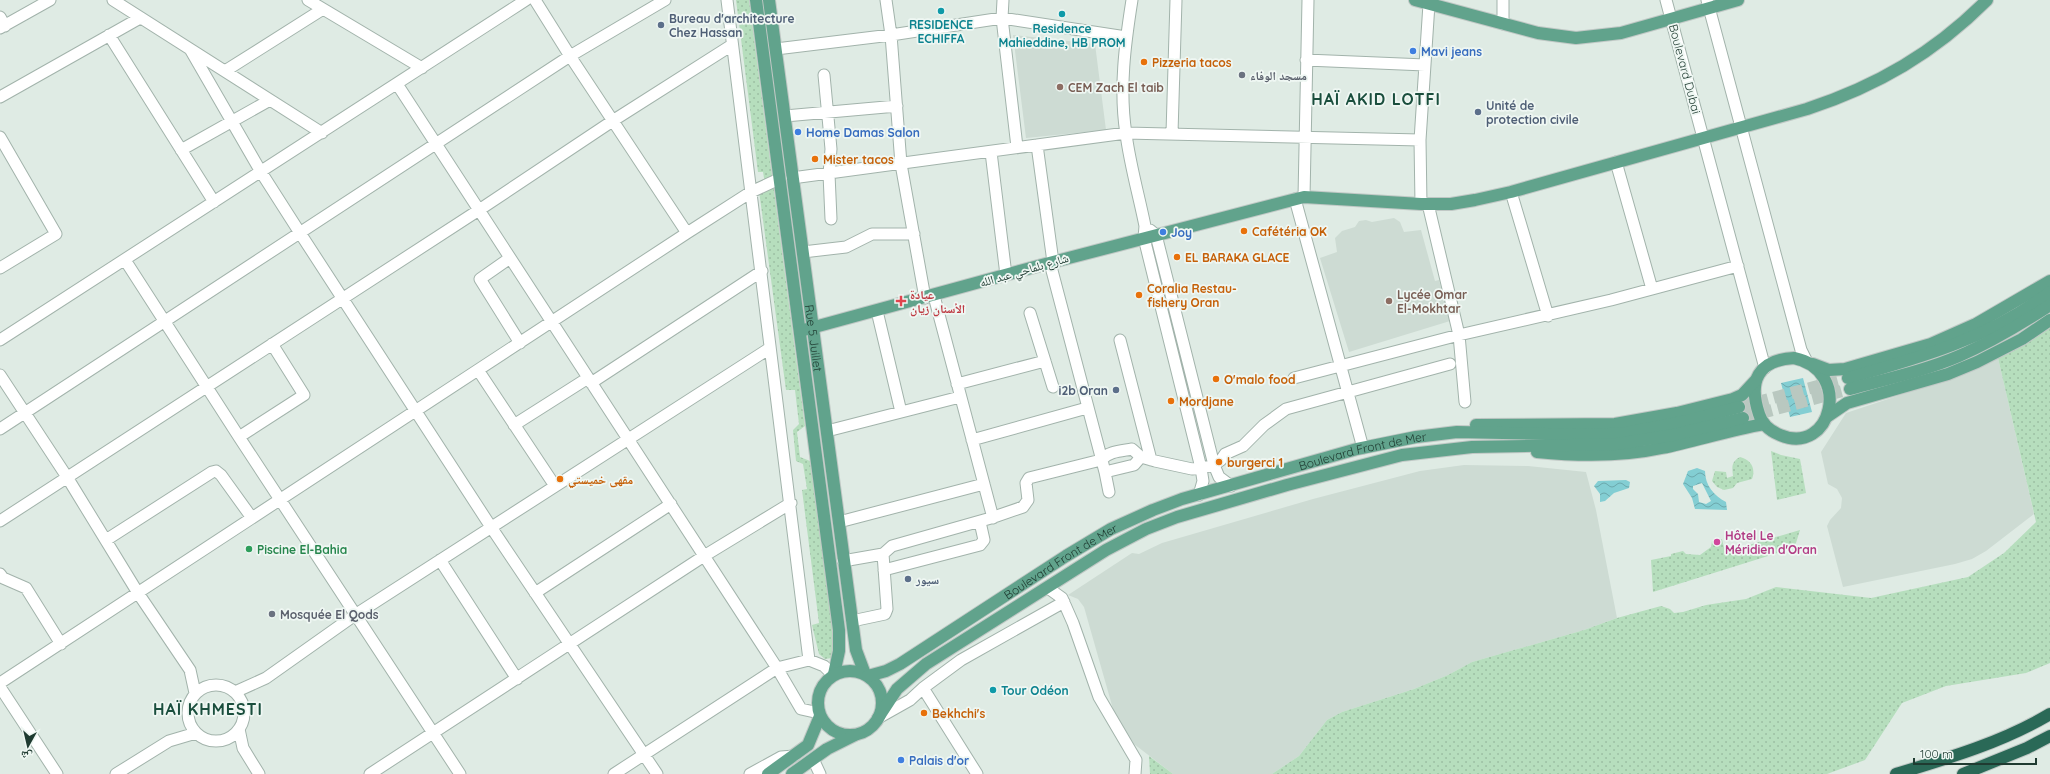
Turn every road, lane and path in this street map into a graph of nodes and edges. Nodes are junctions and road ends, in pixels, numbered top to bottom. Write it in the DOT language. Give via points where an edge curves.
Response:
graph roads {
  1 [pos="50,0"];
  2 [pos="113,0"];
  3 [pos="308,0"];
  4 [pos="526,0"];
  5 [pos="535,0"];
  6 [pos="665,0"];
  7 [pos="727,0"];
  8 [pos="756,0"];
  9 [pos="769,0"];
  10 [pos="886,0"];
  11 [pos="1003,0"];
  12 [pos="1132,0"];
  13 [pos="1176,0"];
  14 [pos="1415,0"];
  15 [pos="1503,0"];
  16 [pos="1666,0"];
  17 [pos="1738,0"];
  18 [pos="1987,0"];
  19 [pos="1304,1"];
  20 [pos="1429,4"];
  21 [pos="1708,4"];
  22 [pos="323,9"];
  23 [pos="140,18"];
  24 [pos="1002,18"];
  25 [pos="1671,19"];
  26 [pos="2,24"];
  27 [pos="1503,24"];
  28 [pos="891,35"];
  29 [pos="109,36"];
  30 [pos="1126,37"];
  31 [pos="732,45"];
  32 [pos="190,49"];
  33 [pos="776,50"];
  34 [pos="570,56"];
  35 [pos="1306,60"];
  36 [pos="1425,65"];
  37 [pos="422,68"];
  38 [pos="224,71"];
  39 [pos="824,75"];
  40 [pos="397,84"];
  41 [pos="0,97"];
  42 [pos="270,100"];
  43 [pos="897,106"];
  44 [pos="828,112"];
  45 [pos="785,116"];
  46 [pos="614,120"];
  47 [pos="232,122"];
  48 [pos="1740,127"];
  49 [pos="322,133"];
  50 [pos="1126,133"];
  51 [pos="1172,133"];
  52 [pos="1305,136"];
  53 [pos="0,137"];
  54 [pos="1704,138"];
  55 [pos="1420,140"];
  56 [pos="436,144"];
  57 [pos="1037,145"];
  58 [pos="1017,147"];
  59 [pos="181,150"];
  60 [pos="991,152"];
  61 [pos="1616,162"];
  62 [pos="901,164"];
  63 [pos="261,172"];
  64 [pos="829,174"];
  65 [pos="792,178"];
  66 [pos="779,179"];
  67 [pos="752,192"];
  68 [pos="1511,192"];
  69 [pos="1300,198"];
  70 [pos="214,202"];
  71 [pos="1425,204"];
  72 [pos="479,210"];
  73 [pos="831,220"];
  74 [pos="1145,232"];
  75 [pos="300,233"];
  76 [pos="687,233"];
  77 [pos="914,234"];
  78 [pos="1156,235"];
  79 [pos="803,252"];
  80 [pos="510,258"];
  81 [pos="125,260"];
  82 [pos="1051,262"];
  83 [pos="1,264"];
  84 [pos="1738,266"];
  85 [pos="762,271"];
  86 [pos="1006,275"];
  87 [pos="2050,281"];
  88 [pos="1652,289"];
  89 [pos="2050,292"];
  90 [pos="929,297"];
  91 [pos="343,298"];
  92 [pos="2050,305"];
  93 [pos="876,311"];
  94 [pos="1030,313"];
  95 [pos="1548,316"];
  96 [pos="2050,320"];
  97 [pos="165,321"];
  98 [pos="552,322"];
  99 [pos="813,328"];
  100 [pos="800,331"];
  101 [pos="1459,334"];
  102 [pos="0,340"];
  103 [pos="1120,340"];
  104 [pos="520,343"];
  105 [pos="272,344"];
  106 [pos="770,348"];
  107 [pos="1045,361"];
  108 [pos="1809,362"];
  109 [pos="1450,364"];
  110 [pos="1341,365"];
  111 [pos="1765,368"];
  112 [pos="478,370"];
  113 [pos="0,375"];
  114 [pos="1294,378"];
  115 [pos="590,380"];
  116 [pos="1755,381"];
  117 [pos="957,384"];
  118 [pos="206,386"];
  119 [pos="1053,387"];
  120 [pos="1349,391"];
  121 [pos="960,397"];
  122 [pos="1465,402"];
  123 [pos="1087,408"];
  124 [pos="417,410"];
  125 [pos="25,412"];
  126 [pos="901,412"];
  127 [pos="1828,416"];
  128 [pos="1764,424"];
  129 [pos="514,425"];
  130 [pos="0,428"];
  131 [pos="827,431"];
  132 [pos="239,437"];
  133 [pos="1416,437"];
  134 [pos="628,439"];
  135 [pos="972,440"];
  136 [pos="1472,446"];
  137 [pos="1363,448"];
  138 [pos="1146,458"];
  139 [pos="1101,460"];
  140 [pos="1214,464"];
  141 [pos="1202,468"];
  142 [pos="1105,472"];
  143 [pos="67,477"];
  144 [pos="984,484"];
  145 [pos="555,486"];
  146 [pos="1231,486"];
  147 [pos="1109,492"];
  148 [pos="1199,494"];
  149 [pos="281,499"];
  150 [pos="791,503"];
  151 [pos="671,504"];
  152 [pos="252,518"];
  153 [pos="993,518"];
  154 [pos="0,521"];
  155 [pos="839,522"];
  156 [pos="980,522"];
  157 [pos="491,527"];
  158 [pos="106,540"];
  159 [pos="883,554"];
  160 [pos="704,556"];
  161 [pos="440,560"];
  162 [pos="843,561"];
  163 [pos="884,570"];
  164 [pos="0,574"];
  165 [pos="1048,588"];
  166 [pos="138,593"];
  167 [pos="535,593"];
  168 [pos="1064,602"];
  169 [pos="355,615"];
  170 [pos="852,621"];
  171 [pos="61,644"];
  172 [pos="570,644"];
  173 [pos="809,660"];
  174 [pos="777,668"];
  175 [pos="191,673"];
  176 [pos="833,674"];
  177 [pos="866,675"];
  178 [pos="517,679"];
  179 [pos="0,683"];
  180 [pos="258,683"];
  181 [pos="209,685"];
  182 [pos="0,687"];
  183 [pos="923,688"];
  184 [pos="235,692"];
  185 [pos="195,693"];
  186 [pos="242,703"];
  187 [pos="2050,714"];
  188 [pos="819,715"];
  189 [pos="878,718"];
  190 [pos="188,719"];
  191 [pos="239,730"];
  192 [pos="434,732"];
  193 [pos="196,733"];
  194 [pos="858,734"];
  195 [pos="2050,736"];
  196 [pos="175,738"];
  197 [pos="226,739"];
  198 [pos="243,748"];
  199 [pos="644,754"];
  200 [pos="794,756"];
  201 [pos="813,759"];
  202 [pos="56,774"];
  203 [pos="116,774"];
  204 [pos="259,774"];
  205 [pos="370,774"];
  206 [pos="460,774"];
  207 [pos="614,774"];
  208 [pos="657,774"];
  209 [pos="750,774"];
  210 [pos="768,774"];
  211 [pos="792,774"];
  212 [pos="820,774"];
  213 [pos="977,774"];
  214 [pos="1135,774"];
  215 [pos="1896,774"];
  216 [pos="1963,774"];
  1 -- 26 [label="street"];
  2 -- 23 [label="street"];
  3 -- 22 [label="street"];
  4 -- 37 [label="street"];
  5 -- 34 [label="street"];
  6 -- 34 [label="street"];
  7 -- 31 [label="street"];
  8 -- 66 [label="main road, Rue 5 Juillet"];
  9 -- 33 [label="main road, Rue 5 Juillet"];
  10 -- 28 [label="street"];
  11 -- 24 [label="street"];
  12 -- 30 [label="street"];
  13 -- 51 [label="street"];
  14 -- 20 [label="main road"];
  15 -- 27 [label="street"];
  16 -- 25 [label="street, Boulevard Dubai"];
  17 -- 21 [label="main road"];
  18 -- 48 [label="main road, شارع بلماحي عبد الله" via="1937,45 1873,84 1813,107"];
  19 -- 35 [label="street"];
  20 -- 27 [label="main road"];
  20 -- 36 [label="street"];
  21 -- 25 [label="main road"];
  21 -- 48 [label="street"];
  22 -- 37 [label="street"];
  22 -- 38 [label="street"];
  23 -- 29 [label="street"];
  23 -- 32 [label="street"];
  24 -- 28 [label="street"];
  24 -- 30 [label="street"];
  24 -- 58 [label="street"];
  25 -- 27 [label="main road" via="1620,33 1576,38 1538,33"];
  25 -- 54 [label="street, Boulevard Dubai"];
  28 -- 33 [label="street"];
  28 -- 43 [label="street"];
  29 -- 41 [label="street"];
  29 -- 59 [label="street"];
  30 -- 50 [label="street" via="1123,72"];
  31 -- 46 [label="street"];
  31 -- 67 [label="street"];
  32 -- 38 [label="street"];
  32 -- 47 [label="street"];
  33 -- 45 [label="main road, Rue 5 Juillet"];
  34 -- 46 [label="street"];
  34 -- 56 [label="street"];
  35 -- 36 [label="street"];
  35 -- 52 [label="street"];
  36 -- 55 [label="street"];
  37 -- 40 [label="street"];
  38 -- 42 [label="street"];
  39 -- 44 [label="street"];
  40 -- 49 [label="street"];
  40 -- 56 [label="street"];
  42 -- 47 [label="street"];
  42 -- 49 [label="street"];
  43 -- 44 [label="street"];
  43 -- 62 [label="street"];
  44 -- 45 [label="street"];
  44 -- 64 [label="street" via="831,149"];
  45 -- 65 [label="main road, Rue 5 Juillet"];
  46 -- 72 [label="street"];
  46 -- 76 [label="street"];
  47 -- 59 [label="street"];
  47 -- 63 [label="street"];
  48 -- 54 [label="main road, شارع بلماحي عبد الله"];
  48 -- 108 [label="street" via="1801,350"];
  49 -- 63 [label="street"];
  50 -- 51 [label="street"];
  50 -- 57 [label="street"];
  50 -- 74 [label="street"];
  51 -- 52 [label="street"];
  52 -- 55 [label="street"];
  52 -- 69 [label="street"];
  53 -- 83 [label="street" via="56,234"];
  54 -- 61 [label="main road, شارع بلماحي عبد الله"];
  54 -- 84 [label="street, Boulevard Dubai"];
  55 -- 71 [label="street"];
  56 -- 72 [label="street"];
  56 -- 75 [label="street"];
  57 -- 58 [label="street"];
  57 -- 82 [label="street"];
  58 -- 60 [label="street"];
  59 -- 70 [label="street"];
  60 -- 62 [label="street"];
  60 -- 86 [label="street"];
  61 -- 68 [label="main road, شارع بلماحي عبد الله"];
  61 -- 88 [label="street"];
  62 -- 64 [label="street"];
  62 -- 77 [label="street"];
  63 -- 70 [label="street"];
  63 -- 75 [label="street"];
  64 -- 65 [label="street"];
  64 -- 73 [label="street"];
  65 -- 79 [label="main road, Rue 5 Juillet"];
  66 -- 67 [label="street"];
  66 -- 100 [label="main road, Rue 5 Juillet"];
  67 -- 76 [label="street"];
  67 -- 85 [label="street"];
  68 -- 71 [label="main road, شارع بلماحي عبد الله" via="1451,204"];
  68 -- 95 [label="street"];
  69 -- 71 [label="main road, شارع بلماحي عبد الله"];
  69 -- 78 [label="main road, شارع بلماحي عبد الله"];
  69 -- 110 [label="street"];
  70 -- 81 [label="street"];
  71 -- 101 [label="street"];
  72 -- 80 [label="street"];
  72 -- 91 [label="street"];
  74 -- 78 [label="main road, شارع بلماحي عبد الله"];
  74 -- 82 [label="main road, شارع بلماحي عبد الله"];
  74 -- 141 [label="street"];
  75 -- 91 [label="street"];
  75 -- 97 [label="street"];
  76 -- 98 [label="street"];
  77 -- 79 [label="street" via="872,234 846,247"];
  77 -- 90 [label="street"];
  78 -- 140 [label="street"];
  79 -- 99 [label="main road, Rue 5 Juillet"];
  80 -- 98 [label="street"];
  80 -- 104 [label="street" via="480,279"];
  81 -- 97 [label="street"];
  81 -- 102 [label="street"];
  82 -- 86 [label="main road, شارع بلماحي عبد الله"];
  82 -- 123 [label="street"];
  84 -- 88 [label="street"];
  84 -- 111 [label="street, Boulevard Dubai"];
  85 -- 106 [label="street"];
  85 -- 115 [label="street"];
  86 -- 90 [label="main road, شارع بلماحي عبد الله"];
  87 -- 108 [label="main road" via="1976,324 1931,344 1845,369 1829,370"];
  88 -- 95 [label="street"];
  89 -- 92 [label="main road" via="2013,316 1965,341 1849,383 1929,367 1958,357 2010,330"];
  90 -- 93 [label="main road, شارع بلماحي عبد الله"];
  90 -- 117 [label="street"];
  91 -- 105 [label="street"];
  91 -- 124 [label="street"];
  93 -- 99 [label="main road, شارع بلماحي عبد الله"];
  93 -- 126 [label="street"];
  94 -- 107 [label="street"];
  95 -- 101 [label="street"];
  96 -- 127 [label="main road" via="2006,348 1977,362 1948,374 1853,401 1842,405"];
  97 -- 118 [label="street"];
  97 -- 125 [label="street"];
  98 -- 104 [label="street"];
  98 -- 115 [label="street"];
  99 -- 100 [label="main road, شارع بلماحي عبد الله"];
  99 -- 131 [label="main road, Rue 5 Juillet"];
  100 -- 176 [label="main road, Rue 5 Juillet" via="839,630 839,651"];
  101 -- 110 [label="street"];
  101 -- 122 [label="street"];
  103 -- 138 [label="street"];
  104 -- 112 [label="street"];
  105 -- 118 [label="street"];
  105 -- 132 [label="street" via="304,394"];
  106 -- 134 [label="street"];
  106 -- 150 [label="street"];
  107 -- 117 [label="street"];
  107 -- 119 [label="street"];
  108 -- 111 [label="main road" via="1783,358"];
  108 -- 127 [label="main road" via="1825,380 1830,397"];
  109 -- 120 [label="street"];
  110 -- 114 [label="street"];
  110 -- 120 [label="street"];
  111 -- 116 [label="main road"];
  112 -- 124 [label="street"];
  112 -- 129 [label="street"];
  113 -- 125 [label="street"];
  115 -- 129 [label="street"];
  115 -- 134 [label="street"];
  116 -- 128 [label="main road" via="1756,405"];
  116 -- 133 [label="main road" via="1742,395 1733,399 1645,420 1586,425 1467,425"];
  117 -- 121 [label="street"];
  118 -- 132 [label="street"];
  118 -- 143 [label="street"];
  120 -- 137 [label="street"];
  120 -- 140 [label="street" via="1286,409 1264,425 1243,446 1225,454"];
  121 -- 126 [label="street"];
  121 -- 135 [label="street"];
  123 -- 135 [label="street"];
  123 -- 139 [label="street"];
  124 -- 149 [label="street"];
  124 -- 157 [label="street"];
  125 -- 130 [label="street"];
  125 -- 143 [label="street"];
  126 -- 131 [label="street"];
  127 -- 128 [label="main road" via="1820,428 1802,438 1785,437 1773,432"];
  128 -- 136 [label="main road" via="1666,447 1622,454 1560,454"];
  129 -- 145 [label="street"];
  131 -- 155 [label="main road, Rue 5 Juillet"];
  132 -- 149 [label="street"];
  133 -- 136 [label="main road, Boulevard Front de Mer" via="1457,432 1591,435 1626,433 1741,412 1672,435 1617,444"];
  133 -- 137 [label="main road, Boulevard Front de Mer"];
  134 -- 145 [label="street"];
  134 -- 151 [label="street"];
  135 -- 144 [label="street"];
  136 -- 165 [label="main road" via="1402,455 1287,484 1177,517 1146,529 1106,550"];
  137 -- 146 [label="main road, Boulevard Front de Mer"];
  138 -- 139 [label="street" via="1132,449 1105,455"];
  138 -- 141 [label="street" via="1192,470"];
  138 -- 142 [label="street" via="1134,465"];
  139 -- 142 [label="street"];
  139 -- 153 [label="street" via="1029,478 1026,483 1028,500 1025,506"];
  140 -- 141 [label="street"];
  140 -- 146 [label="street" via="1219,477"];
  141 -- 148 [label="street" via="1203,481"];
  142 -- 147 [label="street"];
  143 -- 154 [label="street"];
  143 -- 158 [label="street"];
  144 -- 153 [label="street"];
  144 -- 155 [label="street"];
  145 -- 157 [label="street"];
  146 -- 148 [label="main road, Boulevard Front de Mer"];
  148 -- 177 [label="main road, Boulevard Front de Mer" via="1153,510 1111,529 900,664 886,671"];
  149 -- 152 [label="street"];
  149 -- 169 [label="street"];
  150 -- 160 [label="street"];
  150 -- 173 [label="street"];
  151 -- 160 [label="street"];
  151 -- 167 [label="street"];
  152 -- 158 [label="street" via="216,471"];
  152 -- 166 [label="street"];
  153 -- 156 [label="street"];
  155 -- 162 [label="main road, Rue 5 Juillet"];
  156 -- 159 [label="street" via="892,546"];
  156 -- 163 [label="street" via="984,540 980,545"];
  157 -- 161 [label="street"];
  157 -- 167 [label="street"];
  158 -- 166 [label="street"];
  159 -- 162 [label="street"];
  159 -- 163 [label="street"];
  160 -- 172 [label="street"];
  160 -- 174 [label="street"];
  161 -- 169 [label="street"];
  161 -- 178 [label="street"];
  162 -- 170 [label="main road, Rue 5 Juillet"];
  163 -- 170 [label="street" via="887,609 885,614"];
  164 -- 171 [label="street" via="3,578 26,588"];
  165 -- 168 [label="street"];
  165 -- 189 [label="main road" via="914,673 897,689"];
  166 -- 171 [label="street"];
  166 -- 175 [label="street"];
  167 -- 172 [label="street"];
  168 -- 183 [label="street" via="961,660"];
  168 -- 214 [label="street" via="1074,623 1099,697 1136,760"];
  169 -- 180 [label="street"];
  169 -- 192 [label="street"];
  170 -- 177 [label="main road, Rue 5 Juillet" via="856,650"];
  171 -- 179 [label="street"];
  172 -- 178 [label="street"];
  172 -- 199 [label="street"];
  173 -- 174 [label="street"];
  173 -- 176 [label="street" via="824,666"];
  174 -- 188 [label="street" via="801,709"];
  174 -- 199 [label="street"];
  175 -- 181 [label="street"];
  175 -- 185 [label="street"];
  176 -- 177 [label="main road" via="852,670"];
  176 -- 188 [label="main road" via="822,684 819,691"];
  177 -- 189 [label="main road" via="874,681 881,695 882,703"];
  178 -- 192 [label="street"];
  180 -- 184 [label="street"];
  180 -- 186 [label="street"];
  181 -- 184 [label="street" via="223,685"];
  181 -- 185 [label="street"];
  182 -- 202 [label="street"];
  183 -- 189 [label="street" via="910,700"];
  183 -- 213 [label="street"];
  184 -- 186 [label="street"];
  185 -- 190 [label="street" via="189,703"];
  186 -- 191 [label="street" via="244,714"];
  187 -- 215 [label="highway" via="1982,746"];
  188 -- 194 [label="main road" via="832,730 849,735"];
  188 -- 200 [label="main road" via="808,745"];
  189 -- 194 [label="main road" via="868,730"];
  190 -- 193 [label="street"];
  190 -- 196 [label="street"];
  191 -- 197 [label="street"];
  191 -- 198 [label="street"];
  192 -- 205 [label="street"];
  192 -- 206 [label="street"];
  193 -- 196 [label="street"];
  193 -- 197 [label="street" via="214,741"];
  194 -- 201 [label="main road"];
  195 -- 216 [label="highway" via="2028,748"];
  196 -- 203 [label="street"];
  197 -- 198 [label="street"];
  198 -- 204 [label="street"];
  199 -- 207 [label="street"];
  199 -- 208 [label="street"];
  200 -- 209 [label="street" via="782,757"];
  200 -- 210 [label="main road"];
  201 -- 211 [label="main road"];
  201 -- 212 [label="street"];
}
